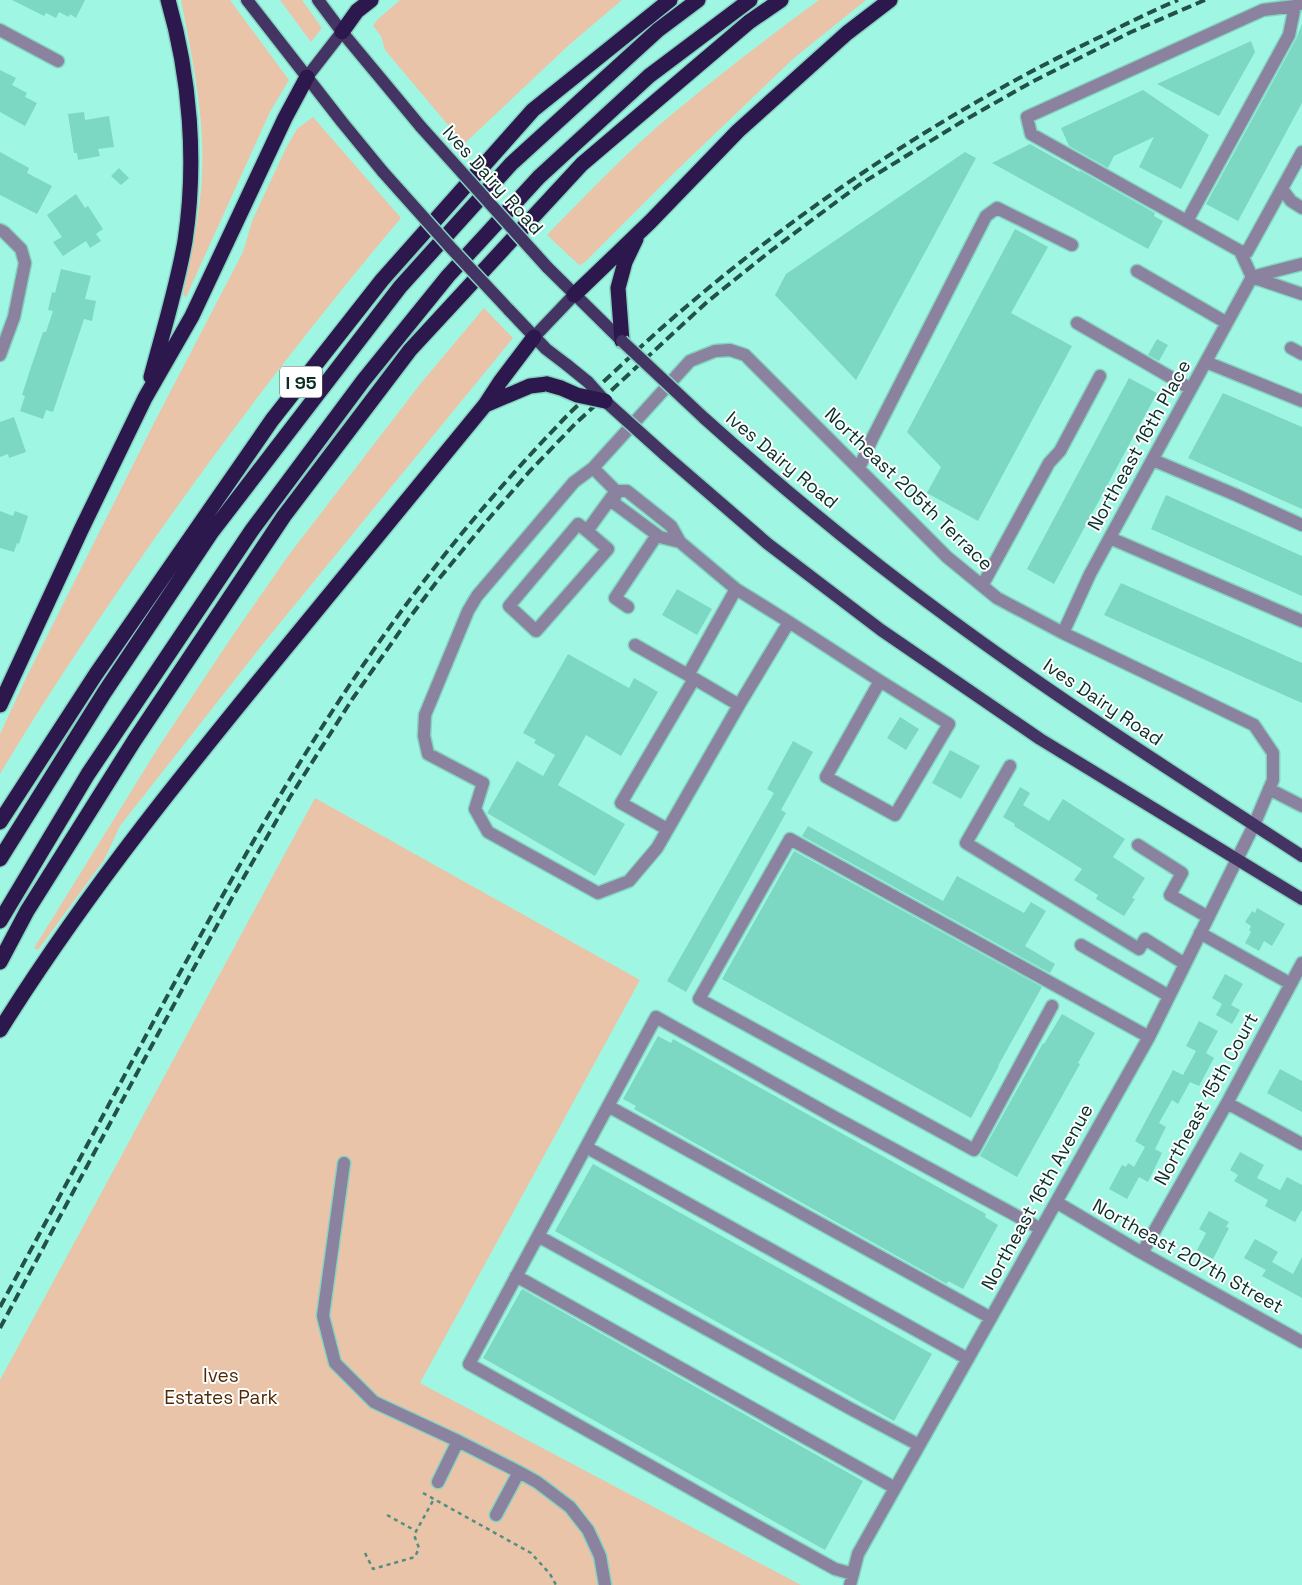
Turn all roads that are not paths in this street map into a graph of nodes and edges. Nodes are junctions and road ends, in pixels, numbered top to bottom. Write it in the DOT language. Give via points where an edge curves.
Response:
graph roads {
  1 [pos="168,0"];
  2 [pos="247,0"];
  3 [pos="318,0"];
  4 [pos="371,0"];
  5 [pos="670,0"];
  6 [pos="698,0"];
  7 [pos="750,0"];
  8 [pos="781,0"];
  9 [pos="890,0"];
  10 [pos="1298,4"];
  11 [pos="0,30"];
  12 [pos="342,32"];
  13 [pos="58,61"];
  14 [pos="307,78"];
  15 [pos="1302,152"];
  16 [pos="1282,188"];
  17 [pos="1302,208"];
  18 [pos="1187,222"];
  19 [pos="0,230"];
  20 [pos="640,232"];
  21 [pos="1072,245"];
  22 [pos="1240,251"];
  23 [pos="1302,264"];
  24 [pos="1137,271"];
  25 [pos="1252,277"];
  26 [pos="1302,294"];
  27 [pos="574,295"];
  28 [pos="1077,323"];
  29 [pos="1227,324"];
  30 [pos="534,337"];
  31 [pos="622,341"];
  32 [pos="0,355"];
  33 [pos="1206,362"];
  34 [pos="1100,376"];
  35 [pos="1191,389"];
  36 [pos="145,398"];
  37 [pos="605,401"];
  38 [pos="1302,401"];
  39 [pos="485,405"];
  40 [pos="632,424"];
  41 [pos="1152,460"];
  42 [pos="592,468"];
  43 [pos="859,468"];
  44 [pos="616,491"];
  45 [pos="1302,526"];
  46 [pos="587,531"];
  47 [pos="657,535"];
  48 [pos="1110,538"];
  49 [pos="680,542"];
  50 [pos="982,586"];
  51 [pos="736,589"];
  52 [pos="628,607"];
  53 [pos="789,622"];
  54 [pos="1302,622"];
  55 [pos="1063,632"];
  56 [pos="635,645"];
  57 [pos="691,677"];
  58 [pos="880,681"];
  59 [pos="0,705"];
  60 [pos="739,705"];
  61 [pos="1010,766"];
  62 [pos="1270,789"];
  63 [pos="1302,806"];
  64 [pos="0,822"];
  65 [pos="1254,825"];
  66 [pos="667,829"];
  67 [pos="1138,845"];
  68 [pos="1302,856"];
  69 [pos="0,859"];
  70 [pos="1236,859"];
  71 [pos="1302,899"];
  72 [pos="1208,918"];
  73 [pos="0,920"];
  74 [pos="1200,933"];
  75 [pos="1081,945"];
  76 [pos="0,962"];
  77 [pos="1302,963"];
  78 [pos="1185,964"];
  79 [pos="1291,984"];
  80 [pos="1169,996"];
  81 [pos="1052,1006"];
  82 [pos="0,1030"];
  83 [pos="1149,1037"];
  84 [pos="1228,1103"];
  85 [pos="608,1106"];
  86 [pos="1302,1144"];
  87 [pos="586,1147"];
  88 [pos="344,1163"];
  89 [pos="1056,1202"];
  90 [pos="1041,1228"];
  91 [pos="538,1236"];
  92 [pos="1142,1253"];
  93 [pos="516,1276"];
  94 [pos="991,1318"];
  95 [pos="1302,1342"];
  96 [pos="968,1358"];
  97 [pos="458,1441"];
  98 [pos="919,1445"];
  99 [pos="519,1472"];
  100 [pos="438,1482"];
  101 [pos="895,1488"];
  102 [pos="496,1515"];
  103 [pos="851,1580"];
  104 [pos="605,1585"];
  1 -- 36 [label="highway" via="183,72 190,144 190,187 185,240"];
  2 -- 14 [label="main road"];
  3 -- 12 [label="main road, Ives Dairy Road"];
  4 -- 12 [label="highway" via="357,11"];
  5 -- 64 [label="highway, I 95" via="533,110 382,280 272,420 96,674"];
  6 -- 69 [label="highway" via="658,30 511,164 400,287 212,532 104,692"];
  7 -- 73 [label="highway" via="649,76 539,177 448,276 363,381 252,530 88,774"];
  8 -- 76 [label="highway" via="749,22 582,164 410,350 284,516 134,741 27,911"];
  9 -- 20 [label="highway" via="847,33 738,131"];
  10 -- 18 [label="street" via="1289,35"];
  10 -- 18 [label="street" via="1263,10 1028,118 1031,134"];
  11 -- 13 [label="street"];
  12 -- 14 [label="main road"];
  12 -- 27 [label="main road, Ives Dairy Road, bridge" via="421,127"];
  14 -- 30 [label="main road, bridge" via="384,172"];
  14 -- 36 [label="highway" via="192,316"];
  15 -- 16 [label="street"];
  16 -- 17 [label="street" via="1290,201"];
  16 -- 22 [label="street" via="1247,252"];
  18 -- 22 [label="street"];
  19 -- 32 [label="street" via="20,249 25,263 14,318"];
  20 -- 27 [label="highway"];
  20 -- 31 [label="highway" via="625,262 618,288"];
  21 -- 43 [label="street" via="997,208 986,216"];
  22 -- 25 [label="street"];
  23 -- 25 [label="street"];
  24 -- 29 [label="street"];
  25 -- 26 [label="street"];
  25 -- 29 [label="street, Northeast 16th Place"];
  27 -- 30 [label="main road"];
  27 -- 31 [label="main road, Ives Dairy Road"];
  28 -- 35 [label="street"];
  29 -- 33 [label="street, Northeast 16th Place"];
  30 -- 37 [label="main road, bridge" via="588,382"];
  30 -- 39 [label="highway"];
  31 -- 65 [label="main road, Ives Dairy Road, bridge" via="704,418 841,534 951,620 1067,702"];
  33 -- 35 [label="street, Northeast 16th Place"];
  33 -- 38 [label="street"];
  34 -- 50 [label="street"];
  35 -- 41 [label="street, Northeast 16th Place"];
  36 -- 59 [label="highway"];
  37 -- 39 [label="highway, bridge" via="547,384 530,386"];
  37 -- 40 [label="main road, bridge"];
  39 -- 82 [label="highway" via="145,823 57,944"];
  40 -- 42 [label="street, Northeast 205th Terrace"];
  40 -- 43 [label="street, Northeast 205th Terrace" via="690,362 715,351 730,350 745,355"];
  40 -- 70 [label="main road, bridge" via="768,544 881,630 1040,739"];
  41 -- 45 [label="street"];
  41 -- 48 [label="street, Northeast 16th Place"];
  42 -- 44 [label="street"];
  42 -- 66 [label="street, Northeast 205th Terrace" via="574,482 477,596 426,715 424,736 428,754 482,783 475,809 488,832 598,893 629,880 656,848"];
  43 -- 50 [label="street, Northeast 205th Terrace" via="947,557"];
  44 -- 46 [label="street"];
  44 -- 47 [label="street" via="614,503"];
  44 -- 49 [label="street" via="627,491 664,520"];
  46 -- 46 [label="street" via="578,524 509,606 536,631 608,549"];
  47 -- 49 [label="street"];
  47 -- 52 [label="street" via="615,598"];
  48 -- 54 [label="street"];
  48 -- 55 [label="street, Northeast 16th Place"];
  49 -- 51 [label="street"];
  50 -- 55 [label="street, Northeast 205th Terrace" via="997,598"];
  51 -- 53 [label="street"];
  51 -- 57 [label="street"];
  53 -- 58 [label="street"];
  53 -- 60 [label="street"];
  55 -- 62 [label="street, Northeast 205th Terrace" via="1254,725 1274,753"];
  56 -- 57 [label="street"];
  57 -- 60 [label="street"];
  57 -- 66 [label="street" via="621,802"];
  58 -- 58 [label="street" via="949,724 895,815 826,777"];
  60 -- 66 [label="street"];
  61 -- 78 [label="street" via="966,843 1139,949 1145,939"];
  62 -- 63 [label="street"];
  62 -- 65 [label="street, Northeast 205th Terrace"];
  65 -- 68 [label="main road, Ives Dairy Road"];
  65 -- 70 [label="street, Northeast 16th Avenue"];
  67 -- 72 [label="street" via="1182,873 1170,895"];
  70 -- 71 [label="main road"];
  70 -- 72 [label="street, Northeast 16th Avenue"];
  72 -- 74 [label="street, Northeast 16th Avenue"];
  74 -- 78 [label="street, Northeast 16th Avenue"];
  74 -- 79 [label="street"];
  75 -- 80 [label="street"];
  77 -- 79 [label="street, Northeast 15th Court"];
  78 -- 80 [label="street, Northeast 16th Avenue"];
  79 -- 84 [label="street, Northeast 15th Court"];
  80 -- 83 [label="street, Northeast 16th Avenue"];
  81 -- 83 [label="street" via="974,1150 699,999 790,839"];
  83 -- 89 [label="street, Northeast 16th Avenue"];
  84 -- 86 [label="street"];
  84 -- 92 [label="street, Northeast 15th Court"];
  85 -- 87 [label="street"];
  85 -- 90 [label="street" via="656,1017"];
  85 -- 94 [label="street"];
  87 -- 91 [label="street"];
  87 -- 96 [label="street"];
  88 -- 97 [label="street" via="323,1316 335,1363 374,1402"];
  89 -- 90 [label="street, Northeast 16th Avenue"];
  89 -- 92 [label="street, Northeast 207th Street"];
  90 -- 94 [label="street, Northeast 16th Avenue"];
  91 -- 93 [label="street"];
  91 -- 98 [label="street"];
  92 -- 95 [label="street, Northeast 207th Street"];
  93 -- 101 [label="street"];
  93 -- 103 [label="street" via="469,1364"];
  94 -- 96 [label="street, Northeast 16th Avenue"];
  96 -- 98 [label="street, Northeast 16th Avenue"];
  97 -- 99 [label="street"];
  97 -- 100 [label="street"];
  98 -- 101 [label="street, Northeast 16th Avenue"];
  99 -- 102 [label="street"];
  99 -- 104 [label="street" via="570,1507 588,1530 600,1556"];
  101 -- 103 [label="street, Northeast 16th Avenue" via="858,1554"];
}
